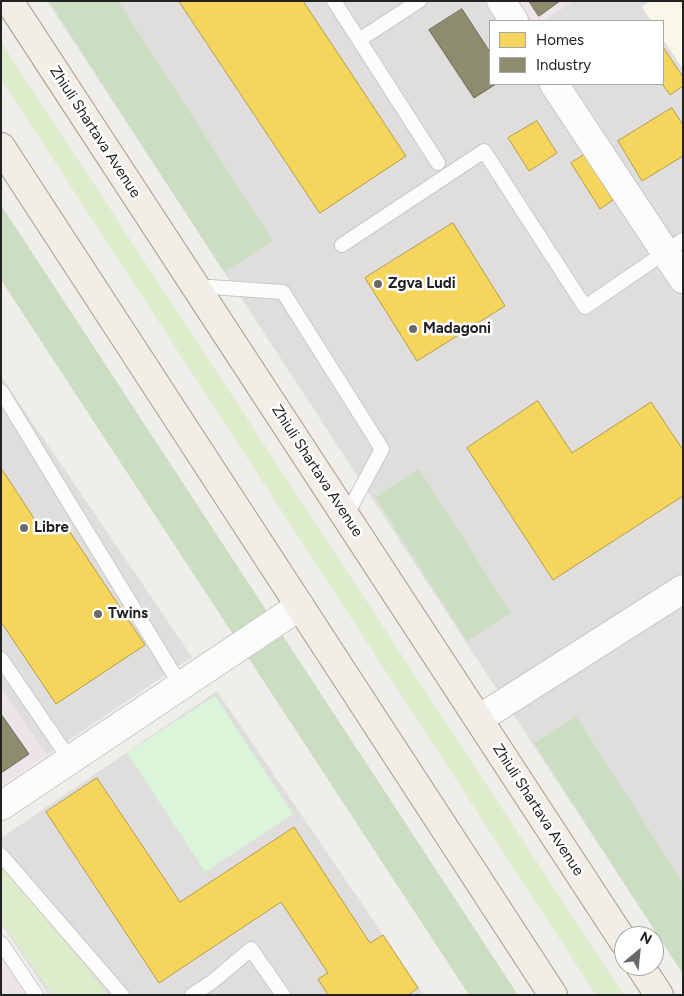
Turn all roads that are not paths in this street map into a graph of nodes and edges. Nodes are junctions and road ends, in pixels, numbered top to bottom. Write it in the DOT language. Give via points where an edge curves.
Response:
graph roads {
  1 [pos="9,1"];
  2 [pos="334,1"];
  3 [pos="420,1"];
  4 [pos="501,1"];
  5 [pos="513,20"];
  6 [pos="358,40"];
  7 [pos="555,85"];
  8 [pos="1,148"];
  9 [pos="438,163"];
  10 [pos="342,245"];
  11 [pos="674,246"];
  12 [pos="683,279"];
  13 [pos="195,286"];
  14 [pos="1,391"];
  15 [pos="346,516"];
  16 [pos="683,588"];
  17 [pos="300,606"];
  18 [pos="1,659"];
  19 [pos="181,686"];
  20 [pos="479,719"];
  21 [pos="70,760"];
  22 [pos="3,800"];
  23 [pos="1,855"];
  24 [pos="614,927"];
  25 [pos="1,942"];
  26 [pos="647,976"];
  27 [pos="36,995"];
  28 [pos="122,995"];
  29 [pos="192,995"];
  30 [pos="283,995"];
  31 [pos="552,995"];
  32 [pos="659,995"];
  1 -- 13 [label="main road, Zhiuli Shartava Avenue"];
  2 -- 6 [label="lane"];
  3 -- 6 [label="lane"];
  4 -- 5 [label="street"];
  6 -- 9 [label="lane"];
  7 -- 11 [label="street"];
  8 -- 17 [label="main road"];
  10 -- 11 [label="lane" via="484,152 586,307"];
  11 -- 12 [label="street"];
  13 -- 15 [label="main road, Zhiuli Shartava Avenue"];
  13 -- 15 [label="lane" via="283,292 382,450"];
  14 -- 19 [label="lane"];
  15 -- 20 [label="main road, Zhiuli Shartava Avenue"];
  16 -- 20 [label="street"];
  17 -- 19 [label="street"];
  17 -- 31 [label="main road"];
  18 -- 21 [label="lane"];
  19 -- 21 [label="street"];
  20 -- 24 [label="main road, Zhiuli Shartava Avenue"];
  21 -- 22 [label="street"];
  23 -- 28 [label="lane"];
  25 -- 27 [label="lane"];
  26 -- 32 [label="main road"];
  29 -- 30 [label="lane" via="251,949"];
}
